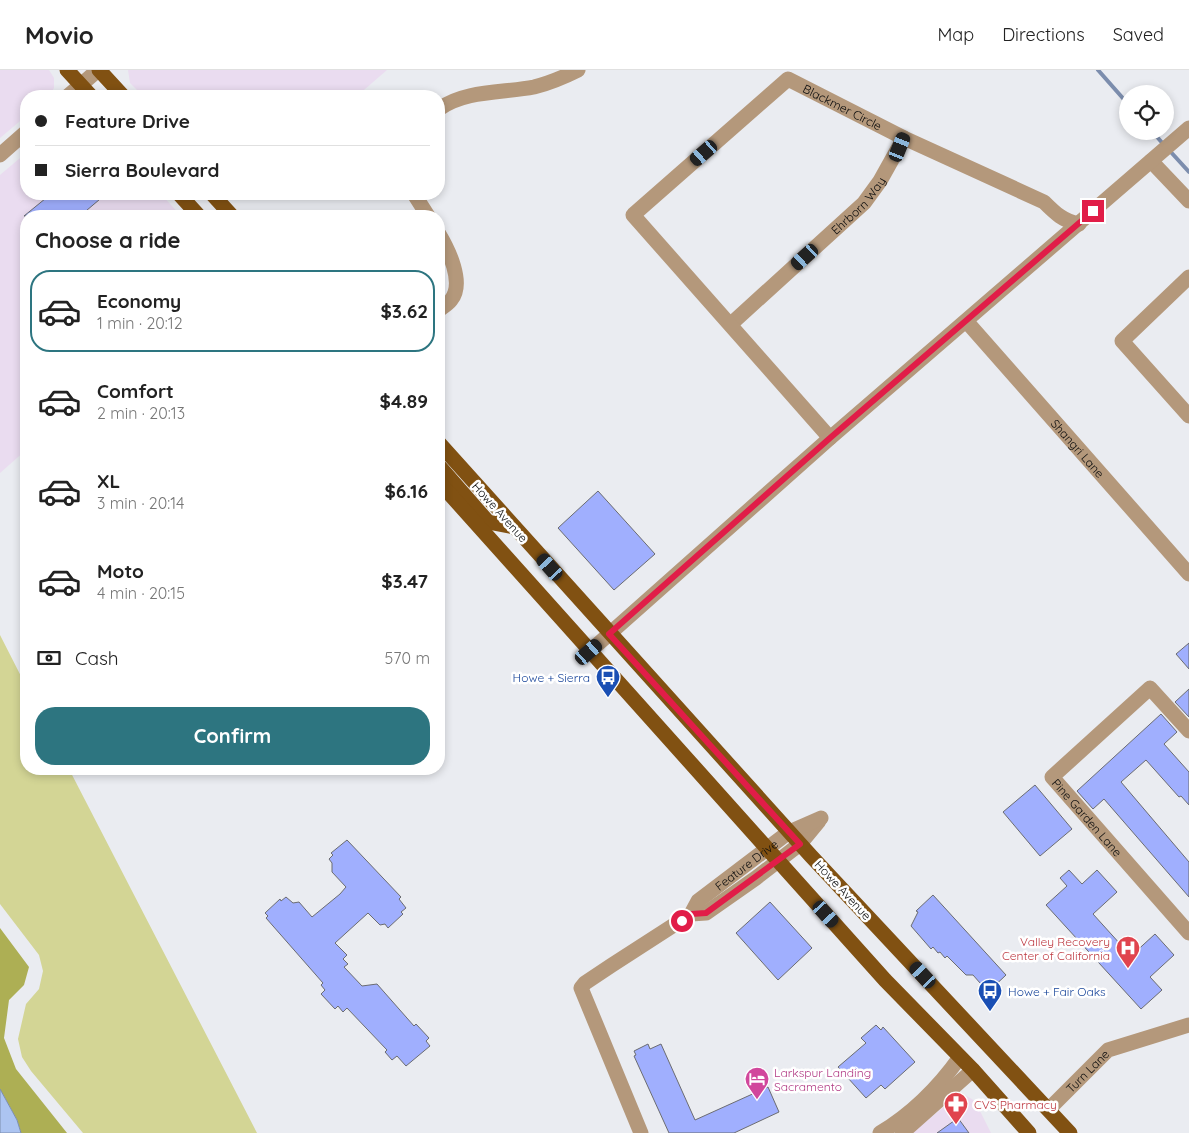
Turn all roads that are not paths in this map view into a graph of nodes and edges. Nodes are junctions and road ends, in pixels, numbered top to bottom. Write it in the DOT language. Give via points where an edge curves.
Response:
graph roads {
  1 [pos="67,70"];
  2 [pos="98,70"];
  3 [pos="578,70"];
  4 [pos="85,90"];
  5 [pos="87,90"];
  6 [pos="116,90"];
  7 [pos="445,105"];
  8 [pos="1189,128"];
  9 [pos="20,137"];
  10 [pos="904,138"];
  11 [pos="1161,152"];
  12 [pos="0,155"];
  13 [pos="184,200"];
  14 [pos="217,200"];
  15 [pos="1189,201"];
  16 [pos="194,210"];
  17 [pos="227,210"];
  18 [pos="1078,224"];
  19 [pos="445,245"];
  20 [pos="1189,277"];
  21 [pos="445,305"];
  22 [pos="966,322"];
  23 [pos="731,324"];
  24 [pos="1189,416"];
  25 [pos="830,438"];
  26 [pos="445,450"];
  27 [pos="445,473"];
  28 [pos="445,489"];
  29 [pos="514,527"];
  30 [pos="1189,574"];
  31 [pos="609,634"];
  32 [pos="589,652"];
  33 [pos="1189,731"];
  34 [pos="789,832"];
  35 [pos="800,844"];
  36 [pos="768,849"];
  37 [pos="778,861"];
  38 [pos="691,914"];
  39 [pos="1189,933"];
  40 [pos="1189,1025"];
  41 [pos="960,1057"];
  42 [pos="973,1070"];
  43 [pos="1049,1109"];
  44 [pos="641,1133"];
  45 [pos="880,1133"];
  46 [pos="902,1133"];
  47 [pos="1029,1133"];
  48 [pos="1070,1133"];
  1 -- 4 [label="main road"];
  2 -- 5 [label="street"];
  2 -- 6 [label="main road"];
  3 -- 7 [label="street" via="536,86 466,97"];
  8 -- 11 [label="street"];
  9 -- 12 [label="street"];
  10 -- 18 [label="street, Blackmer Circle" via="1044,202 1059,217"];
  10 -- 23 [label="street, Ehrborn Way" via="864,203"];
  10 -- 23 [label="street, Blackmer Circle" via="788,79 633,215"];
  11 -- 15 [label="street"];
  11 -- 18 [label="street"];
  13 -- 16 [label="main road"];
  14 -- 17 [label="main road"];
  18 -- 22 [label="street"];
  19 -- 21 [label="street" via="452,258 455,283 452,299"];
  20 -- 24 [label="street" via="1122,341"];
  22 -- 25 [label="street"];
  22 -- 30 [label="street, Shangri Lane"];
  23 -- 25 [label="street, Blackmer Circle"];
  25 -- 31 [label="street"];
  26 -- 29 [label="main road, Howe Avenue"];
  27 -- 29 [label="main road" via="488,522"];
  28 -- 32 [label="main road, Howe Avenue"];
  29 -- 31 [label="main road, Howe Avenue"];
  31 -- 32 [label="street"];
  31 -- 34 [label="main road, Howe Avenue"];
  32 -- 36 [label="main road, Howe Avenue"];
  33 -- 39 [label="street, Pine Garden Lane" via="1150,688 1052,777"];
  34 -- 35 [label="main road, Howe Avenue"];
  34 -- 35 [label="street, Feature Drive" via="822,818"];
  34 -- 36 [label="street, Feature Drive"];
  35 -- 37 [label="street, Feature Drive"];
  35 -- 43 [label="main road, Howe Avenue"];
  36 -- 37 [label="main road, Howe Avenue"];
  36 -- 38 [label="street, Feature Drive" via="698,901"];
  37 -- 38 [label="street, Feature Drive" via="706,913"];
  37 -- 41 [label="main road, Howe Avenue"];
  38 -- 44 [label="street, Feature Drive" via="581,988"];
  40 -- 43 [label="street, Turn Lane" via="1108,1050"];
  41 -- 42 [label="main road, Howe Avenue"];
  41 -- 45 [label="street" via="941,1084"];
  42 -- 46 [label="street"];
  42 -- 47 [label="main road, Howe Avenue"];
  43 -- 48 [label="main road, Howe Avenue"];
}
